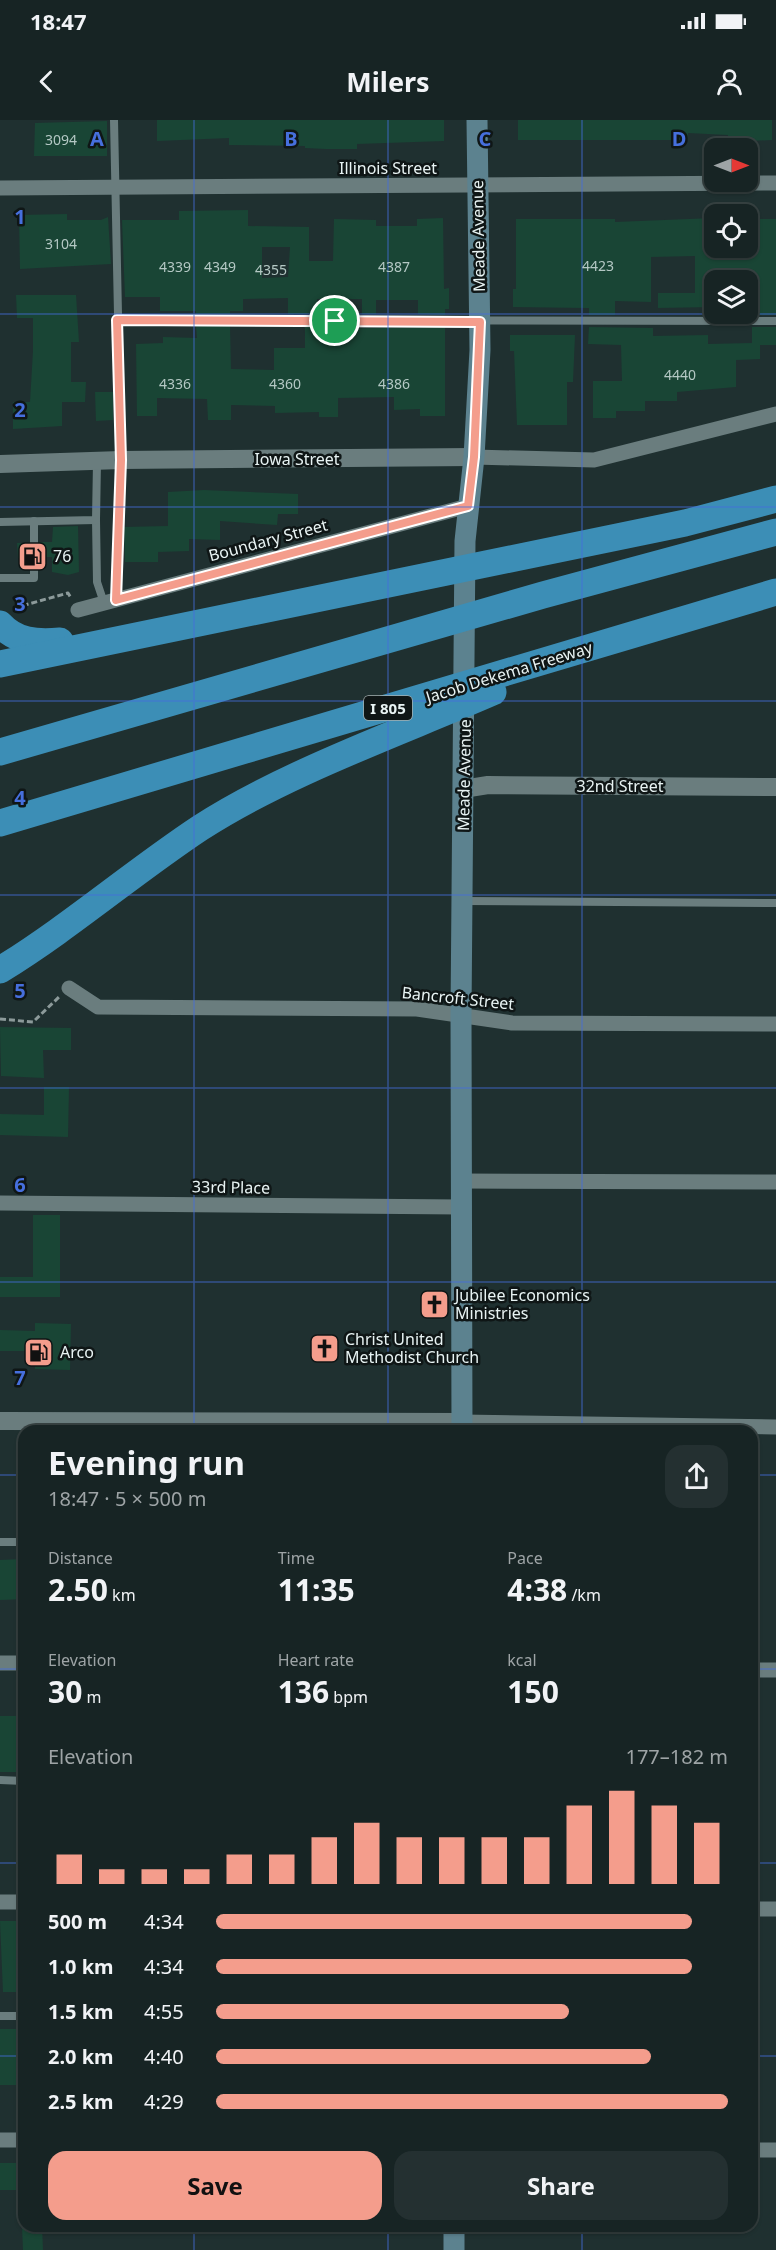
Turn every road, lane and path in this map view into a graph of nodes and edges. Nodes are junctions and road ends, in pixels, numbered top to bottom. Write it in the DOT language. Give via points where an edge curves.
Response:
graph roads {
  1 [pos="114,120"];
  2 [pos="477,120"];
  3 [pos="776,183"];
  4 [pos="476,186"];
  5 [pos="114,187"];
  6 [pos="0,188"];
  7 [pos="117,320"];
  8 [pos="776,321"];
  9 [pos="480,322"];
  10 [pos="776,414"];
  11 [pos="474,457"];
  12 [pos="121,460"];
  13 [pos="97,461"];
  14 [pos="0,464"];
  15 [pos="776,499"];
  16 [pos="468,506"];
  17 [pos="96,520"];
  18 [pos="34,521"];
  19 [pos="0,522"];
  20 [pos="776,532"];
  21 [pos="0,578"];
  22 [pos="776,592"];
  23 [pos="110,601"];
  24 [pos="78,610"];
  25 [pos="4,617"];
  26 [pos="163,631"];
  27 [pos="611,641"];
  28 [pos="0,664"];
  29 [pos="0,752"];
  30 [pos="776,786"];
  31 [pos="463,789"];
  32 [pos="0,823"];
  33 [pos="462,901"];
  34 [pos="776,903"];
  35 [pos="0,970"];
  36 [pos="69,988"];
  37 [pos="461,1014"];
  38 [pos="0,1019"];
  39 [pos="776,1024"];
  40 [pos="462,1180"];
  41 [pos="776,1182"];
  42 [pos="0,1203"];
  43 [pos="461,1208"];
  44 [pos="0,1420"];
  45 [pos="385,1425"];
  46 [pos="462,1425"];
  47 [pos="758,1427"];
  48 [pos="776,1427"];
  49 [pos="0,1542"];
  50 [pos="18,1542"];
  51 [pos="0,1663"];
  52 [pos="18,1663"];
  53 [pos="758,1670"];
  54 [pos="776,1670"];
  55 [pos="0,1780"];
  56 [pos="18,1780"];
  57 [pos="0,1902"];
  58 [pos="18,1902"];
  59 [pos="758,1909"];
  60 [pos="776,1909"];
  61 [pos="0,2016"];
  62 [pos="18,2016"];
  63 [pos="0,2140"];
  64 [pos="18,2140"];
  65 [pos="758,2150"];
  66 [pos="776,2150"];
  67 [pos="454,2232"];
  68 [pos="454,2250"];
  1 -- 5 [label="lane"];
  2 -- 4 [label="main road, Meade Avenue"];
  3 -- 4 [label="street, Illinois Street"];
  4 -- 5 [label="street, Illinois Street"];
  4 -- 9 [label="main road, Meade Avenue"];
  5 -- 6 [label="street, Illinois Street"];
  5 -- 7 [label="lane"];
  7 -- 9 [label="lane"];
  7 -- 12 [label="lane"];
  8 -- 9 [label="lane"];
  9 -- 11 [label="main road, Meade Avenue"];
  10 -- 11 [label="street, Iowa Street" via="594,460"];
  11 -- 12 [label="street, Iowa Street"];
  11 -- 16 [label="main road, Meade Avenue"];
  12 -- 13 [label="street, Iowa Street"];
  12 -- 23 [label="lane"];
  13 -- 14 [label="street, Iowa Street"];
  13 -- 17 [label="lane"];
  15 -- 26 [label="highway" via="686,523"];
  16 -- 23 [label="street, Boundary Street"];
  16 -- 31 [label="main road, Meade Avenue"];
  17 -- 18 [label="lane"];
  17 -- 23 [label="lane" via="97,582"];
  18 -- 19 [label="lane"];
  18 -- 21 [label="lane" via="34,578"];
  20 -- 29 [label="highway" via="531,598"];
  22 -- 27 [label="highway, Jacob Dekema Freeway / I 805"];
  23 -- 24 [label="street, Boundary Street"];
  24 -- 25 [label="path" via="68,593"];
  25 -- 26 [label="highway" via="9,633 27,641"];
  26 -- 28 [label="highway"];
  27 -- 32 [label="highway, Jacob Dekema Freeway / I 805"];
  27 -- 35 [label="highway" via="238,806"];
  30 -- 31 [label="street, 32nd Street" via="488,785"];
  31 -- 33 [label="main road, Meade Avenue"];
  33 -- 34 [label="lane"];
  33 -- 37 [label="main road, Meade Avenue"];
  36 -- 37 [label="street, Bancroft Street" via="98,1007 417,1009"];
  36 -- 38 [label="path" via="33,1022"];
  37 -- 39 [label="street, Bancroft Street" via="512,1023"];
  37 -- 40 [label="main road, Meade Avenue"];
  40 -- 41 [label="street"];
  40 -- 43 [label="main road, Meade Avenue"];
  42 -- 43 [label="street, 33rd Place"];
  43 -- 46 [label="main road, Meade Avenue"];
  44 -- 45 [label="street"];
  47 -- 48 [label="street"];
  49 -- 50 [label="lane"];
  51 -- 52 [label="street"];
  53 -- 54 [label="street"];
  55 -- 56 [label="lane"];
  57 -- 58 [label="street"];
  59 -- 60 [label="street"];
  61 -- 62 [label="lane"];
  63 -- 64 [label="street"];
  65 -- 66 [label="street"];
  67 -- 68 [label="main road"];
}
